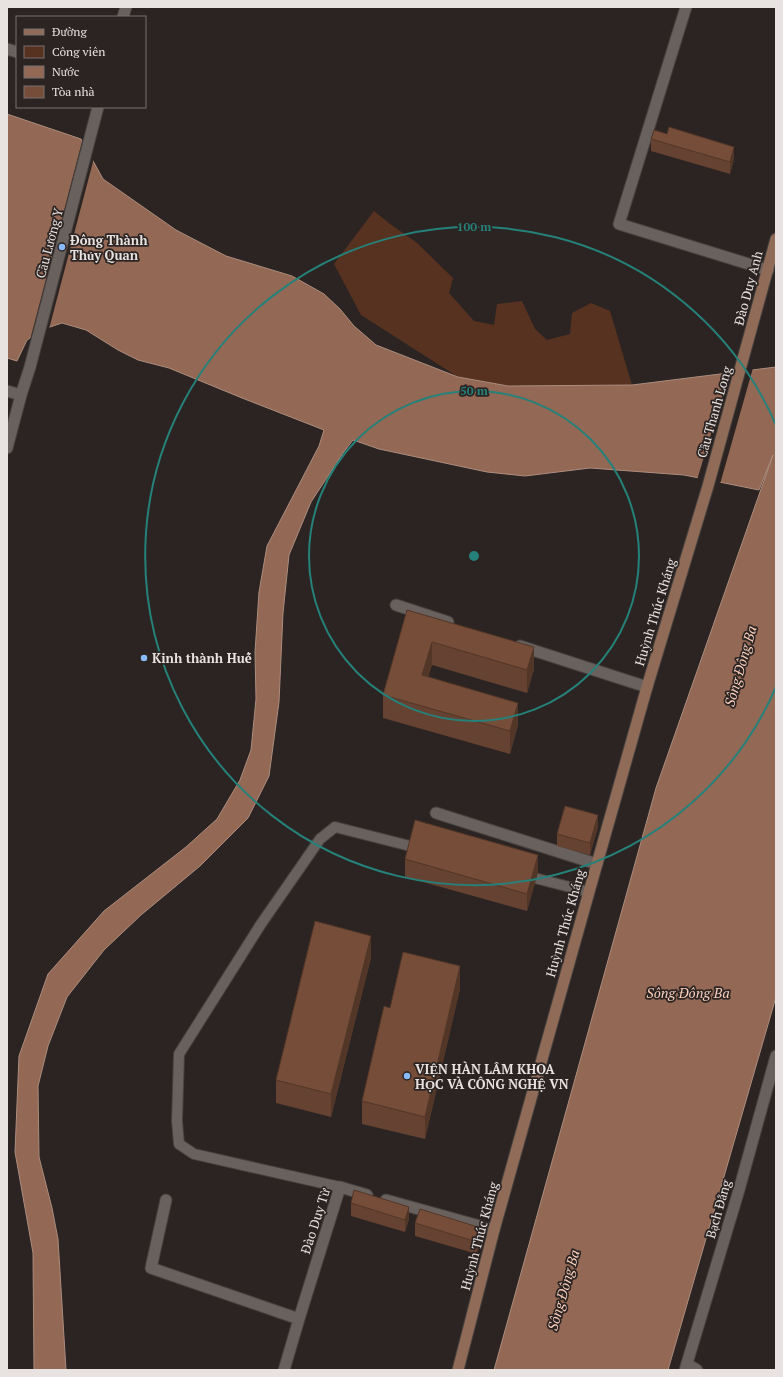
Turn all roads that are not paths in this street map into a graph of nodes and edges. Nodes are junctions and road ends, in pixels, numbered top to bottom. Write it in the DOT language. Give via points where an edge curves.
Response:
graph roads {
  1 [pos="686,7"];
  2 [pos="98,108"];
  3 [pos="776,239"];
  4 [pos="768,270"];
  5 [pos="748,345"];
  6 [pos="7,391"];
  7 [pos="21,396"];
  8 [pos="7,448"];
  9 [pos="708,486"];
  10 [pos="396,605"];
  11 [pos="455,624"];
  12 [pos="506,641"];
  13 [pos="647,687"];
  14 [pos="436,813"];
  15 [pos="435,853"];
  16 [pos="597,864"];
  17 [pos="512,872"];
  18 [pos="589,892"];
  19 [pos="776,1056"];
  20 [pos="340,1187"];
  21 [pos="166,1200"];
  22 [pos="494,1230"];
  23 [pos="299,1319"];
  24 [pos="686,1367"];
  25 [pos="284,1370"];
  26 [pos="458,1370"];
  27 [pos="697,1370"];
  1 -- 4 [label="street" via="618,224"];
  2 -- 7 [label="street, Cầu Lương Y"];
  3 -- 4 [label="main road, Đào Duy Anh"];
  4 -- 5 [label="main road, Đào Duy Anh"];
  5 -- 9 [label="main road, Cầu Thanh Long"];
  6 -- 7 [label="street"];
  7 -- 8 [label="street, Cầu Lương Y"];
  9 -- 13 [label="main road, Huỳnh Thúc Kháng"];
  10 -- 11 [label="street"];
  12 -- 13 [label="street"];
  13 -- 16 [label="main road, Huỳnh Thúc Kháng"];
  14 -- 16 [label="street"];
  15 -- 20 [label="lane" via="335,827 320,839 270,911 179,1054 179,1144 194,1154"];
  16 -- 18 [label="main road, Huỳnh Thúc Kháng"];
  17 -- 18 [label="lane"];
  18 -- 22 [label="main road, Huỳnh Thúc Kháng"];
  19 -- 24 [label="street, Bạch Đằng"];
  20 -- 22 [label="street, Đào Duy Từ"];
  20 -- 23 [label="street, Đào Duy Từ"];
  21 -- 23 [label="street" via="150,1268"];
  22 -- 26 [label="main road, Huỳnh Thúc Kháng"];
  23 -- 25 [label="street, Đào Duy Từ"];
  24 -- 27 [label="street"];
}
